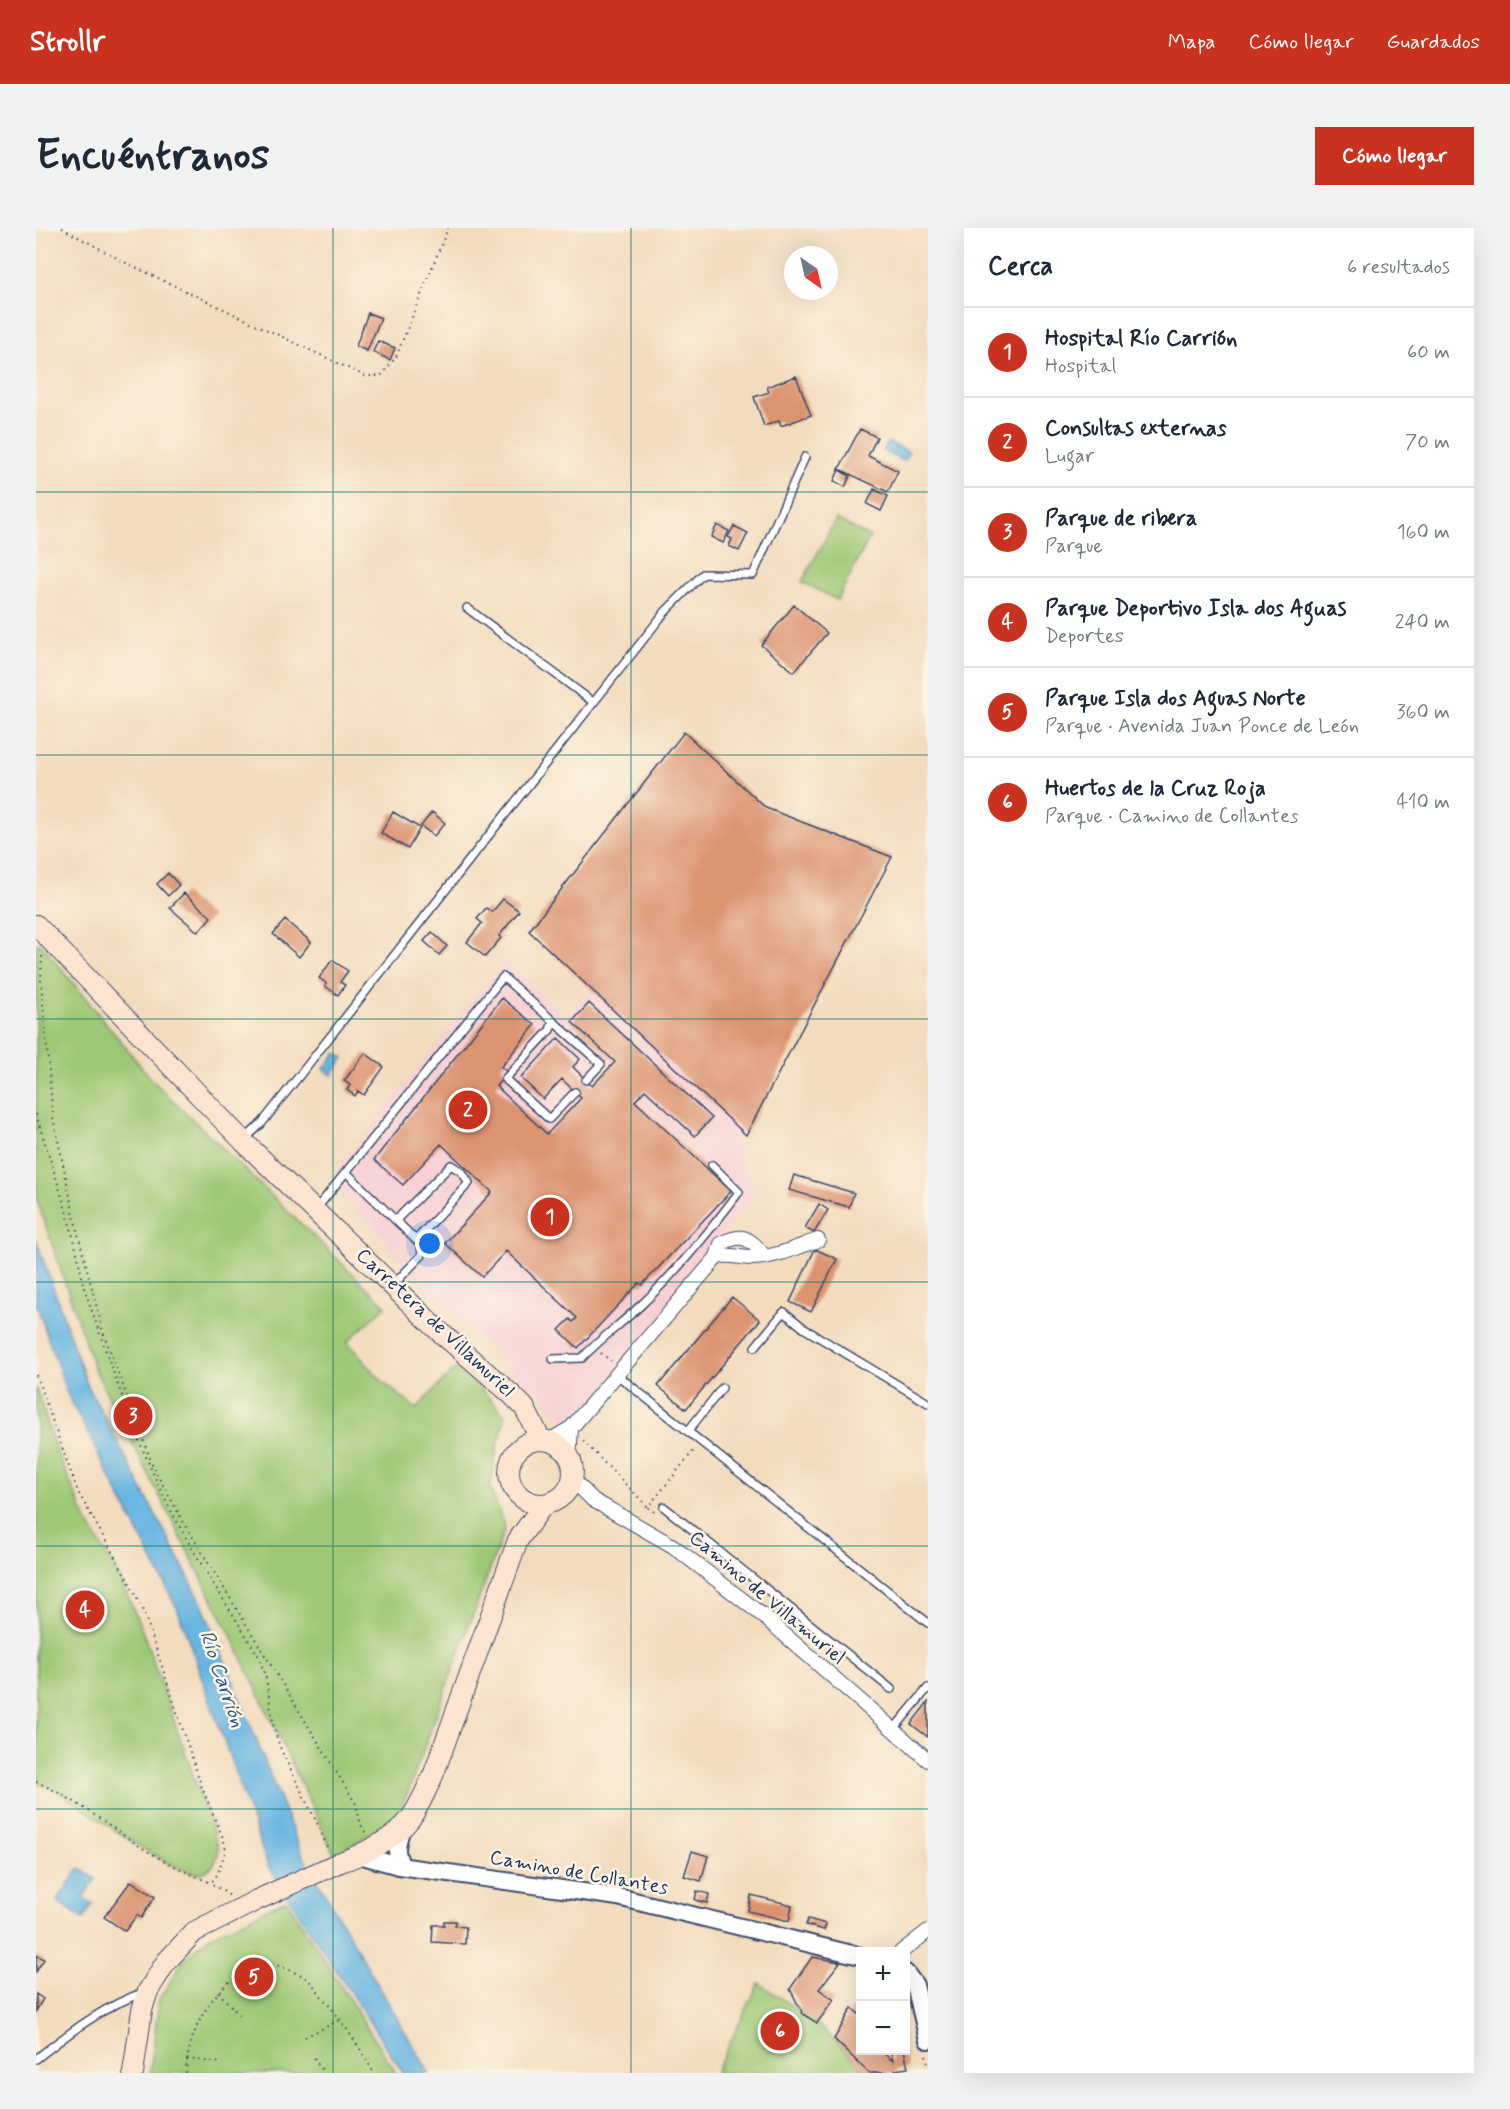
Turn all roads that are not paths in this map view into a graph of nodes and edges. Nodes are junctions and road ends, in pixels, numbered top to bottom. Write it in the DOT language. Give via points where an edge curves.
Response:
graph roads {
  1 [pos="805,457"];
  2 [pos="467,608"];
  3 [pos="593,702"];
  4 [pos="39,928"];
  5 [pos="553,1021"];
  6 [pos="586,1080"];
  7 [pos="575,1092"];
  8 [pos="243,1141"];
  9 [pos="712,1165"];
  10 [pos="347,1173"];
  11 [pos="315,1210"];
  12 [pos="396,1220"];
  13 [pos="416,1240"];
  14 [pos="818,1240"];
  15 [pos="392,1286"];
  16 [pos="755,1347"];
  17 [pos="553,1359"];
  18 [pos="619,1371"];
  19 [pos="722,1388"];
  20 [pos="928,1403"];
  21 [pos="524,1407"];
  22 [pos="570,1428"];
  23 [pos="688,1431"];
  24 [pos="545,1441"];
  25 [pos="522,1446"];
  26 [pos="569,1458"];
  27 [pos="572,1479"];
  28 [pos="520,1497"];
  29 [pos="544,1504"];
  30 [pos="664,1507"];
  31 [pos="518,1539"];
  32 [pos="928,1623"];
  33 [pos="928,1688"];
  34 [pos="891,1689"];
  35 [pos="893,1730"];
  36 [pos="928,1760"];
  37 [pos="402,1828"];
  38 [pos="366,1851"];
  39 [pos="402,1866"];
  40 [pos="928,1930"];
  41 [pos="907,1947"];
  42 [pos="856,1955"];
  43 [pos="910,1978"];
  44 [pos="148,1991"];
  45 [pos="928,2040"];
  46 [pos="36,2059"];
  47 [pos="133,2073"];
  1 -- 3 [label="lane" via="753,575 703,574 665,612"];
  2 -- 3 [label="lane"];
  3 -- 8 [label="lane" via="262,1123"];
  4 -- 8 [label="main road, Carretera de Villamuriel"];
  5 -- 6 [label="lane" via="601,1064"];
  5 -- 7 [label="lane" via="550,1030 505,1079 549,1119"];
  5 -- 10 [label="lane" via="503,977"];
  8 -- 11 [label="main road, Carretera de Villamuriel"];
  9 -- 17 [label="lane" via="739,1192 703,1240 640,1307 582,1358"];
  10 -- 11 [label="lane"];
  10 -- 12 [label="lane"];
  11 -- 15 [label="main road, Carretera de Villamuriel"];
  12 -- 13 [label="lane"];
  12 -- 13 [label="lane" via="451,1166 462,1172 469,1183"];
  13 -- 15 [label="lane" via="422,1255"];
  14 -- 18 [label="street" via="754,1258 717,1257"];
  15 -- 21 [label="main road, Carretera de Villamuriel"];
  16 -- 20 [label="lane" via="784,1311 805,1329"];
  18 -- 22 [label="street"];
  18 -- 23 [label="lane"];
  19 -- 23 [label="lane"];
  21 -- 24 [label="main road, Carretera de Villamuriel"];
  21 -- 25 [label="main road, Carretera de Villamuriel"];
  22 -- 24 [label="street"];
  22 -- 26 [label="street"];
  23 -- 32 [label="lane"];
  24 -- 25 [label="main road"];
  24 -- 26 [label="main road" via="564,1450"];
  25 -- 28 [label="main road" via="509,1471"];
  26 -- 27 [label="main road"];
  27 -- 29 [label="main road" via="562,1496"];
  27 -- 35 [label="street, Camino de Villamuriel" via="593,1500 673,1546 762,1615"];
  28 -- 29 [label="main road"];
  28 -- 31 [label="main road"];
  29 -- 31 [label="main road"];
  30 -- 34 [label="lane"];
  31 -- 37 [label="main road" via="434,1773"];
  33 -- 35 [label="lane"];
  35 -- 36 [label="street, Camino de Villamuriel"];
  37 -- 38 [label="main road"];
  37 -- 39 [label="street" via="396,1844"];
  38 -- 39 [label="street, Camino de Collantes"];
  38 -- 44 [label="main road, bridge" via="334,1859 194,1932 166,1962"];
  39 -- 42 [label="street, Camino de Collantes" via="618,1897"];
  40 -- 41 [label="street"];
  43 -- 45 [label="street"];
  44 -- 46 [label="lane" via="123,2000"];
  44 -- 47 [label="main road"];
}
